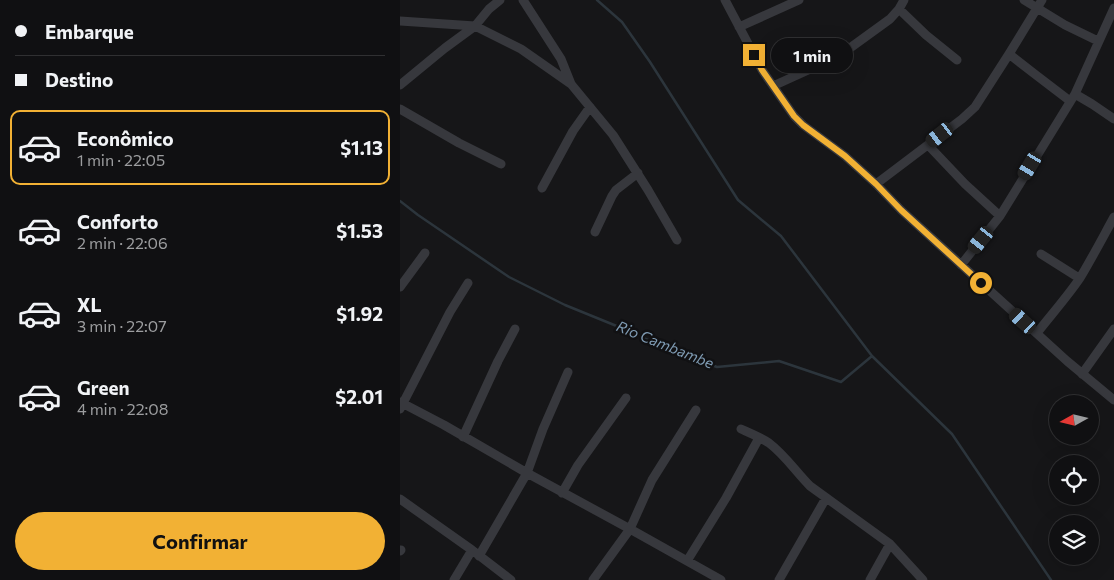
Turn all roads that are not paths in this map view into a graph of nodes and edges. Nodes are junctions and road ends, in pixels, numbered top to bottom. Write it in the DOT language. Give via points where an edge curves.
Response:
graph roads {
  1 [pos="500,0"];
  2 [pos="523,0"];
  3 [pos="725,0"];
  4 [pos="799,0"];
  5 [pos="904,0"];
  6 [pos="1024,0"];
  7 [pos="1040,4"];
  8 [pos="1114,8"];
  9 [pos="899,9"];
  10 [pos="400,21"];
  11 [pos="475,26"];
  12 [pos="739,27"];
  13 [pos="1098,41"];
  14 [pos="1009,54"];
  15 [pos="957,60"];
  16 [pos="571,84"];
  17 [pos="400,85"];
  18 [pos="773,86"];
  19 [pos="1072,97"];
  20 [pos="590,106"];
  21 [pos="400,109"];
  22 [pos="1114,119"];
  23 [pos="928,145"];
  24 [pos="501,164"];
  25 [pos="638,173"];
  26 [pos="876,184"];
  27 [pos="542,188"];
  28 [pos="1000,216"];
  29 [pos="1114,216"];
  30 [pos="594,232"];
  31 [pos="677,240"];
  32 [pos="425,252"];
  33 [pos="1041,254"];
  34 [pos="961,265"];
  35 [pos="1079,278"];
  36 [pos="468,283"];
  37 [pos="400,287"];
  38 [pos="515,329"];
  39 [pos="1114,329"];
  40 [pos="1037,333"];
  41 [pos="568,372"];
  42 [pos="1082,374"];
  43 [pos="626,398"];
  44 [pos="1114,400"];
  45 [pos="401,405"];
  46 [pos="696,410"];
  47 [pos="741,429"];
  48 [pos="463,436"];
  49 [pos="759,438"];
  50 [pos="527,473"];
  51 [pos="562,493"];
  52 [pos="826,498"];
  53 [pos="400,499"];
  54 [pos="630,528"];
  55 [pos="890,544"];
  56 [pos="475,553"];
  57 [pos="686,561"];
  58 [pos="454,580"];
  59 [pos="511,580"];
  60 [pos="593,580"];
  61 [pos="721,580"];
  62 [pos="779,580"];
  63 [pos="870,580"];
  64 [pos="923,580"];
  1 -- 11 [label="street"];
  2 -- 16 [label="street" via="561,59"];
  3 -- 12 [label="street"];
  4 -- 12 [label="street"];
  5 -- 9 [label="street"];
  6 -- 7 [label="street"];
  7 -- 13 [label="street" via="1065,25"];
  7 -- 14 [label="street"];
  8 -- 13 [label="street"];
  9 -- 15 [label="street"];
  9 -- 18 [label="street" via="839,56"];
  10 -- 11 [label="street"];
  11 -- 16 [label="street" via="521,49"];
  11 -- 17 [label="street"];
  12 -- 18 [label="street"];
  13 -- 19 [label="street"];
  14 -- 19 [label="street" via="1036,76"];
  14 -- 23 [label="street" via="974,107"];
  16 -- 20 [label="street"];
  18 -- 26 [label="street" via="803,125"];
  19 -- 22 [label="street" via="1092,104"];
  19 -- 28 [label="street"];
  20 -- 25 [label="street"];
  20 -- 27 [label="street"];
  21 -- 24 [label="street"];
  23 -- 26 [label="street"];
  23 -- 28 [label="street"];
  25 -- 30 [label="street" via="616,190"];
  25 -- 31 [label="street"];
  26 -- 34 [label="street"];
  28 -- 34 [label="street"];
  29 -- 35 [label="street"];
  32 -- 37 [label="street"];
  33 -- 35 [label="street"];
  34 -- 40 [label="street"];
  35 -- 40 [label="street"];
  36 -- 45 [label="street"];
  38 -- 48 [label="street"];
  39 -- 42 [label="street"];
  40 -- 42 [label="street"];
  41 -- 50 [label="street"];
  42 -- 44 [label="street"];
  43 -- 51 [label="street"];
  45 -- 48 [label="street"];
  46 -- 54 [label="street" via="652,480"];
  47 -- 49 [label="street"];
  48 -- 50 [label="street"];
  49 -- 52 [label="street" via="770,444"];
  49 -- 57 [label="street"];
  50 -- 51 [label="street"];
  50 -- 56 [label="street"];
  51 -- 54 [label="street"];
  52 -- 55 [label="street"];
  52 -- 62 [label="street"];
  53 -- 56 [label="street"];
  54 -- 57 [label="street"];
  54 -- 60 [label="street"];
  55 -- 63 [label="street"];
  55 -- 64 [label="street"];
  56 -- 58 [label="street"];
  56 -- 59 [label="street"];
  57 -- 61 [label="street"];
}
